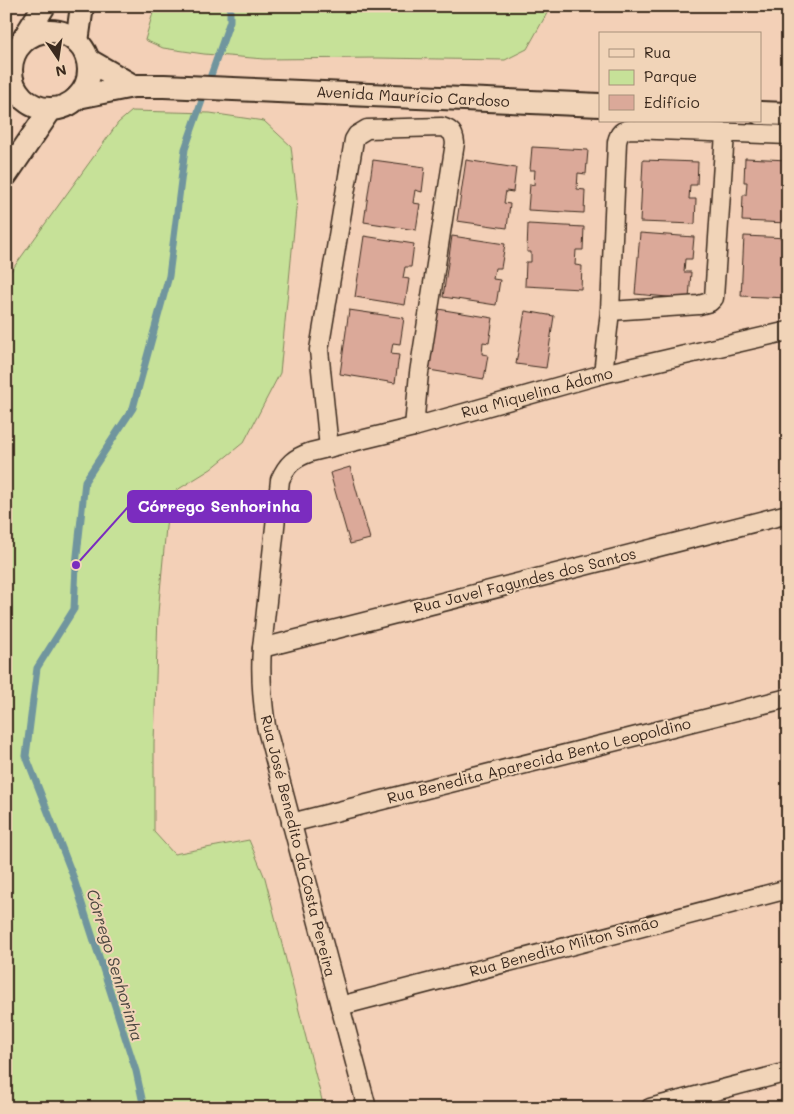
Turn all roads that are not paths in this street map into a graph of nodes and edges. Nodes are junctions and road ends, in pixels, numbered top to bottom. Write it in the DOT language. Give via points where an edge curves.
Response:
graph roads {
  1 [pos="44,6"];
  2 [pos="82,6"];
  3 [pos="24,40"];
  4 [pos="83,51"];
  5 [pos="9,85"];
  6 [pos="133,86"];
  7 [pos="78,97"];
  8 [pos="599,105"];
  9 [pos="51,109"];
  10 [pos="762,112"];
  11 [pos="788,114"];
  12 [pos="725,133"];
  13 [pos="788,135"];
  14 [pos="6,175"];
  15 [pos="610,311"];
  16 [pos="788,331"];
  17 [pos="603,374"];
  18 [pos="414,427"];
  19 [pos="329,448"];
  20 [pos="289,463"];
  21 [pos="788,514"];
  22 [pos="262,648"];
  23 [pos="788,698"];
  24 [pos="291,823"];
  25 [pos="788,889"];
  26 [pos="340,1006"];
  27 [pos="788,1072"];
  28 [pos="367,1108"];
  29 [pos="650,1108"];
  1 -- 3 [label="street"];
  2 -- 4 [label="street"];
  3 -- 4 [label="street" via="33,34 56,31 68,35"];
  3 -- 5 [label="street" via="12,58"];
  4 -- 6 [label="street"];
  4 -- 7 [label="street" via="89,73 86,86"];
  5 -- 9 [label="street" via="37,107"];
  6 -- 7 [label="street, Avenida Maurício Cardoso"];
  6 -- 8 [label="street, Avenida Maurício Cardoso"];
  7 -- 9 [label="street" via="61,108"];
  9 -- 14 [label="street"];
  10 -- 11 [label="street"];
  12 -- 13 [label="street"];
  12 -- 15 [label="street" via="714,298 699,305"];
  12 -- 15 [label="street" via="631,129 619,135"];
  15 -- 17 [label="street"];
  16 -- 17 [label="street, Rua Miquelina Ádamo"];
  17 -- 18 [label="street, Rua Miquelina Ádamo"];
  18 -- 19 [label="street, Rua Miquelina Ádamo"];
  18 -- 19 [label="street" via="454,135 442,127 367,129 354,140 319,350"];
  19 -- 20 [label="street, Rua Miquelina Ádamo" via="299,456"];
  20 -- 22 [label="street, Rua José Benedito da Costa Pereira" via="280,480"];
  21 -- 22 [label="street, Rua Javel Fagundes dos Santos"];
  22 -- 24 [label="street, Rua José Benedito da Costa Pereira" via="261,691 266,726"];
  23 -- 24 [label="street, Rua Benedita Aparecida Bento Leopoldino"];
  24 -- 26 [label="street, Rua José Benedito da Costa Pereira"];
  25 -- 26 [label="street, Rua Benedito Milton Simão"];
  26 -- 28 [label="street, Rua José Benedito da Costa Pereira"];
  27 -- 29 [label="street"];
}
